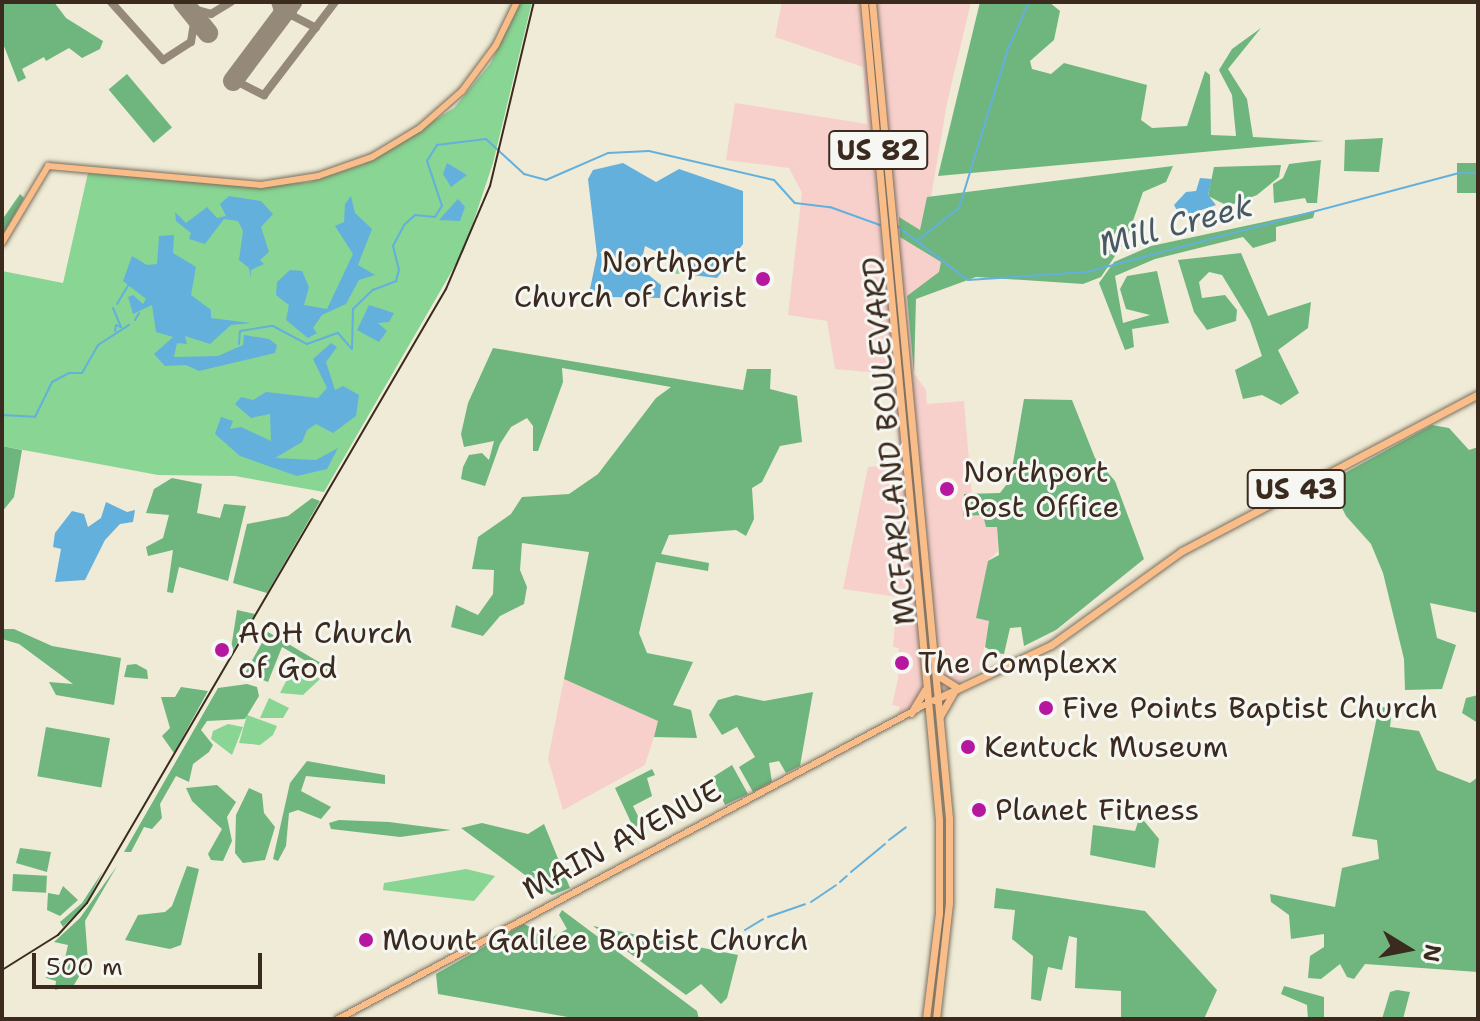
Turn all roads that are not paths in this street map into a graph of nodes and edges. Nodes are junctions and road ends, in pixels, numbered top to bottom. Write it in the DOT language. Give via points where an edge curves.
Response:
graph roads {
  1 [pos="517,2"];
  2 [pos="869,3"];
  3 [pos="56,167"];
  4 [pos="42,174"];
  5 [pos="2,243"];
  6 [pos="1478,394"];
  7 [pos="935,672"];
  8 [pos="927,684"];
  9 [pos="958,688"];
  10 [pos="938,699"];
  11 [pos="928,703"];
  12 [pos="911,713"];
  13 [pos="939,718"];
  14 [pos="931,723"];
  15 [pos="938,810"];
  16 [pos="950,841"];
  17 [pos="338,1019"];
  18 [pos="926,1019"];
  19 [pos="936,1019"];
  1 -- 3 [label="main road" via="486,61 449,104 397,144 337,171 243,185"];
  2 -- 7 [label="highway, MCFARLAND BOULEVARD / US 82"];
  2 -- 8 [label="highway, MCFARLAND BOULEVARD / US 82"];
  3 -- 4 [label="main road"];
  3 -- 4 [label="main road" via="48,166"];
  4 -- 5 [label="main road"];
  6 -- 9 [label="highway, US 43" via="1182,551 1066,636"];
  7 -- 9 [label="highway" via="941,682"];
  7 -- 10 [label="highway, MCFARLAND BOULEVARD / US 82"];
  8 -- 11 [label="highway, MCFARLAND BOULEVARD / US 82"];
  8 -- 12 [label="highway"];
  9 -- 10 [label="highway, US 43"];
  9 -- 13 [label="highway"];
  10 -- 11 [label="highway, US 43"];
  10 -- 13 [label="highway, MCFARLAND BOULEVARD / US 82"];
  11 -- 12 [label="main road, MAIN AVENUE"];
  11 -- 14 [label="highway, MCFARLAND BOULEVARD"];
  12 -- 14 [label="highway" via="924,714"];
  12 -- 17 [label="main road, MAIN AVENUE"];
  13 -- 16 [label="highway, MCFARLAND BOULEVARD"];
  14 -- 15 [label="highway, MCFARLAND BOULEVARD"];
  15 -- 16 [label="highway"];
  15 -- 18 [label="highway, MCFARLAND BOULEVARD" via="940,901"];
  16 -- 19 [label="highway, MCFARLAND BOULEVARD" via="947,933"];
}
